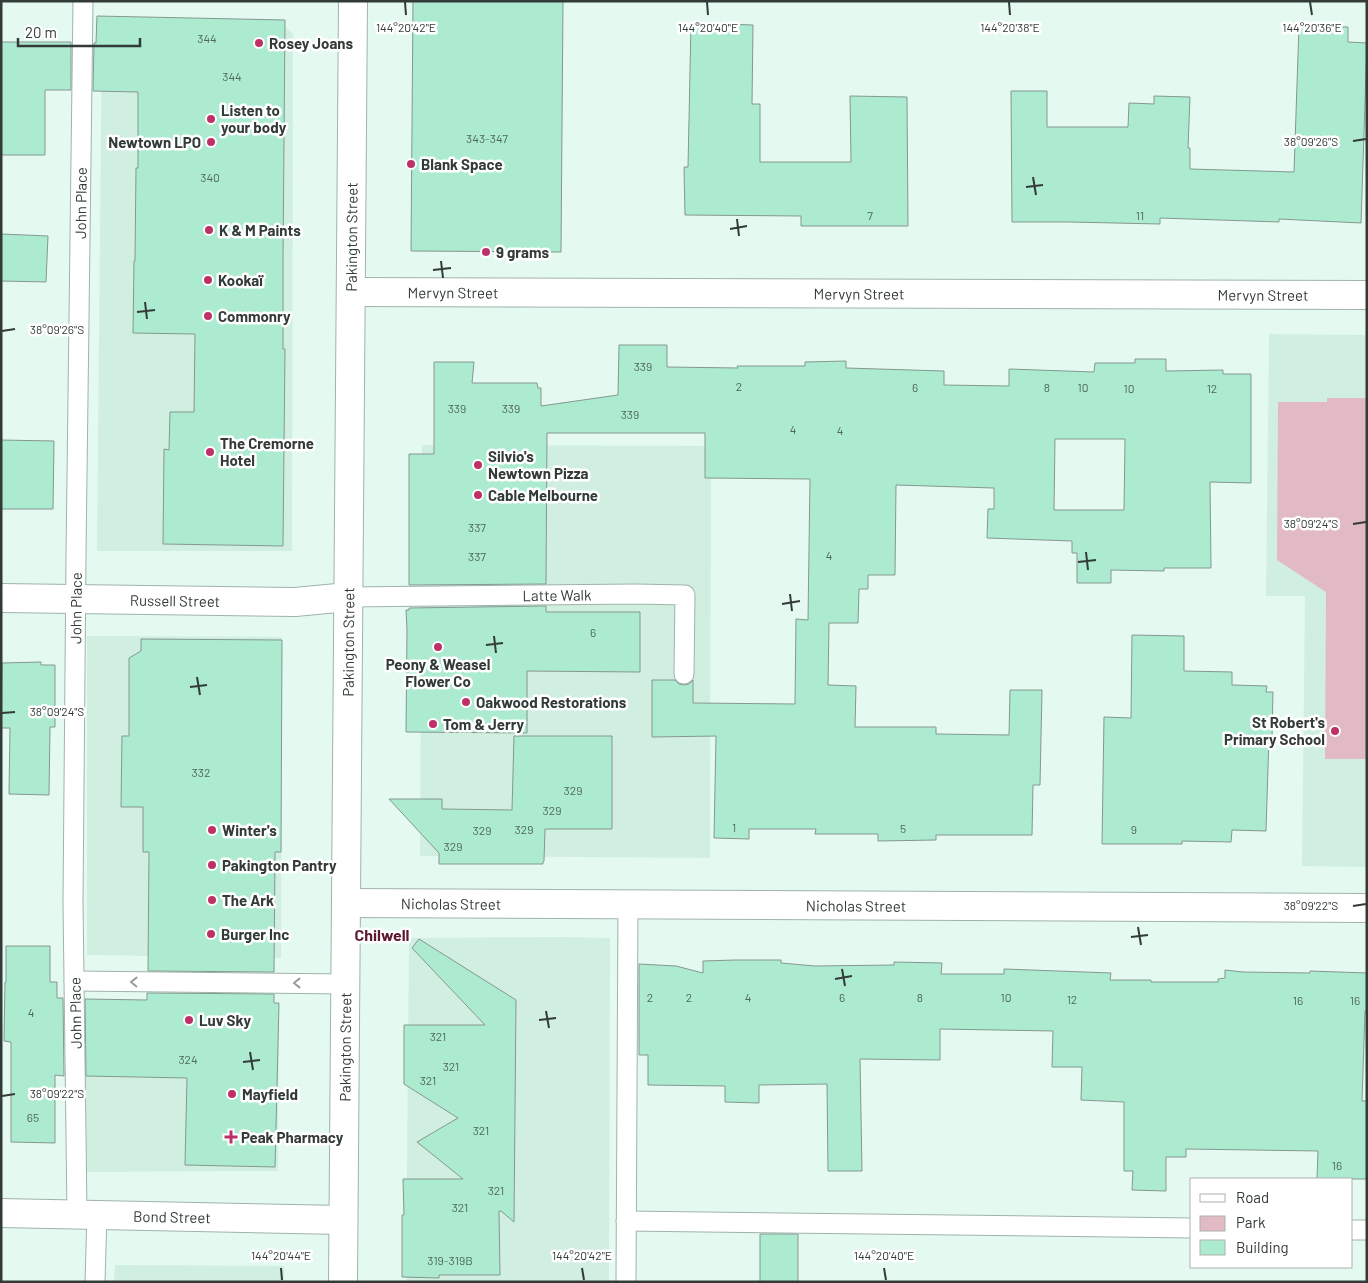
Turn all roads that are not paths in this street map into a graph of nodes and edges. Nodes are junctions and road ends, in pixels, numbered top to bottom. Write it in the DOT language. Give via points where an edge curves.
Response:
graph roads {
  1 [pos="83,1"];
  2 [pos="352,1"];
  3 [pos="351,292"];
  4 [pos="1367,295"];
  5 [pos="348,597"];
  6 [pos="1,598"];
  7 [pos="75,598"];
  8 [pos="684,674"];
  9 [pos="346,903"];
  10 [pos="628,904"];
  11 [pos="1367,908"];
  12 [pos="74,981"];
  13 [pos="346,984"];
  14 [pos="1,1213"];
  15 [pos="87,1214"];
  16 [pos="342,1220"];
  17 [pos="626,1221"];
  18 [pos="1190,1228"];
  19 [pos="1353,1230"];
  20 [pos="1367,1230"];
  21 [pos="95,1282"];
  22 [pos="343,1282"];
  23 [pos="626,1282"];
  1 -- 7 [label="lane, John Place"];
  2 -- 3 [label="street, Pakington Street"];
  3 -- 4 [label="street, Mervyn Street"];
  3 -- 5 [label="street, Pakington Street"];
  5 -- 7 [label="street, Russell Street" via="295,602"];
  5 -- 8 [label="lane, Latte Walk" via="685,594"];
  5 -- 9 [label="street, Pakington Street"];
  6 -- 7 [label="street, Russell Street"];
  7 -- 12 [label="lane, John Place"];
  9 -- 10 [label="street, Nicholas Street"];
  9 -- 13 [label="street, Pakington Street"];
  10 -- 11 [label="street, Nicholas Street"];
  10 -- 17 [label="lane"];
  13 -- 12 [label="lane, one-way"];
  12 -- 15 [label="lane, John Place"];
  13 -- 16 [label="street, Pakington Street"];
  14 -- 15 [label="street, Bond Street"];
  15 -- 16 [label="street, Bond Street"];
  15 -- 21 [label="lane, John Place"];
  16 -- 22 [label="street, Pakington Street"];
  17 -- 18 [label="lane"];
  17 -- 23 [label="lane"];
  19 -- 20 [label="lane"];
}
